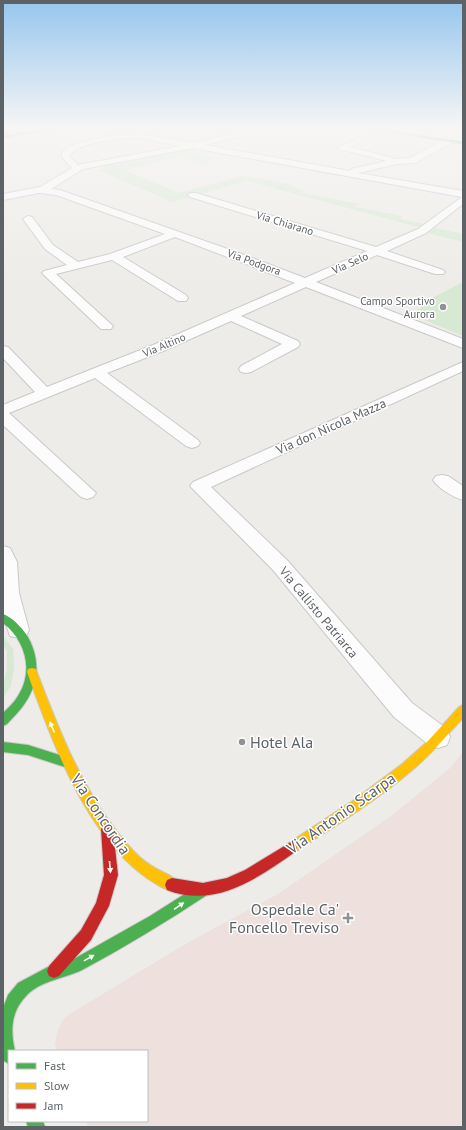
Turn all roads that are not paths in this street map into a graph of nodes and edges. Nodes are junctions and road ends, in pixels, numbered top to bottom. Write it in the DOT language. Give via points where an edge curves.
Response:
graph roads {
  1 [pos="58,180"];
  2 [pos="381,180"];
  3 [pos="42,190"];
  4 [pos="463,194"];
  5 [pos="193,195"];
  6 [pos="3,197"];
  7 [pos="463,200"];
  8 [pos="28,219"];
  9 [pos="174,234"];
  10 [pos="377,251"];
  11 [pos="114,256"];
  12 [pos="76,266"];
  13 [pos="439,272"];
  14 [pos="307,282"];
  15 [pos="182,298"];
  16 [pos="231,316"];
  17 [pos="106,326"];
  18 [pos="463,344"];
  19 [pos="3,350"];
  20 [pos="463,366"];
  21 [pos="246,369"];
  22 [pos="97,373"];
  23 [pos="45,393"];
  24 [pos="3,410"];
  25 [pos="3,416"];
  26 [pos="192,443"];
  27 [pos="442,480"];
  28 [pos="199,486"];
  29 [pos="87,494"];
  30 [pos="463,494"];
  31 [pos="3,553"];
  32 [pos="11,624"];
  33 [pos="32,672"];
  34 [pos="463,710"];
  35 [pos="3,721"];
  36 [pos="438,737"];
  37 [pos="3,747"];
  38 [pos="68,763"];
  39 [pos="107,828"];
  40 [pos="202,890"];
  41 [pos="160,909"];
  42 [pos="156,921"];
  43 [pos="53,972"];
  44 [pos="5,1011"];
  45 [pos="8,1052"];
  1 -- 3 [label="street"];
  2 -- 4 [label="street"];
  3 -- 6 [label="street"];
  3 -- 9 [label="street, Via Podgora" via="57,192"];
  5 -- 10 [label="street, Via Chiarano"];
  7 -- 10 [label="street" via="426,229"];
  8 -- 12 [label="street" via="49,247"];
  9 -- 11 [label="street"];
  9 -- 14 [label="street, Via Podgora"];
  10 -- 13 [label="street, Via Selo"];
  10 -- 14 [label="street, Via Selo"];
  11 -- 12 [label="street"];
  11 -- 15 [label="street"];
  12 -- 17 [label="street" via="48,273"];
  14 -- 16 [label="street, Via Altino"];
  14 -- 18 [label="street, Via Podgora"];
  16 -- 21 [label="street" via="293,344"];
  16 -- 22 [label="street, Via Altino"];
  19 -- 23 [label="street"];
  20 -- 28 [label="street, Via don Nicola Mazza"];
  22 -- 23 [label="street, Via Altino"];
  22 -- 26 [label="street"];
  23 -- 24 [label="street, Via Altino"];
  25 -- 29 [label="street"];
  27 -- 30 [label="street"];
  28 -- 36 [label="street, Via Callisto Patriarca" via="280,565 403,710"];
  31 -- 32 [label="street" via="7,564"];
  32 -- 33 [label="main road" via="23,636 32,654"];
  33 -- 35 [label="main road" via="23,697"];
  38 -- 33 [label="main road, Via Concordia, one-way" via="47,718"];
  34 -- 36 [label="main road, Via Antonio Scarpa"];
  36 -- 40 [label="main road, Via Antonio Scarpa" via="421,755 369,796 297,844 240,878"];
  37 -- 38 [label="main road, Via Concordia" via="15,746"];
  38 -- 39 [label="main road, Via Concordia"];
  39 -- 40 [label="main road, Via Concordia" via="122,849 161,885"];
  39 -- 43 [label="main road, one-way" via="111,875 102,906 86,935"];
  42 -- 40 [label="main road, one-way"];
  41 -- 42 [label="main road"];
  43 -- 42 [label="main road, one-way" via="75,966"];
  43 -- 44 [label="main road" via="23,988"];
  44 -- 45 [label="main road" via="4,1035"];
}
